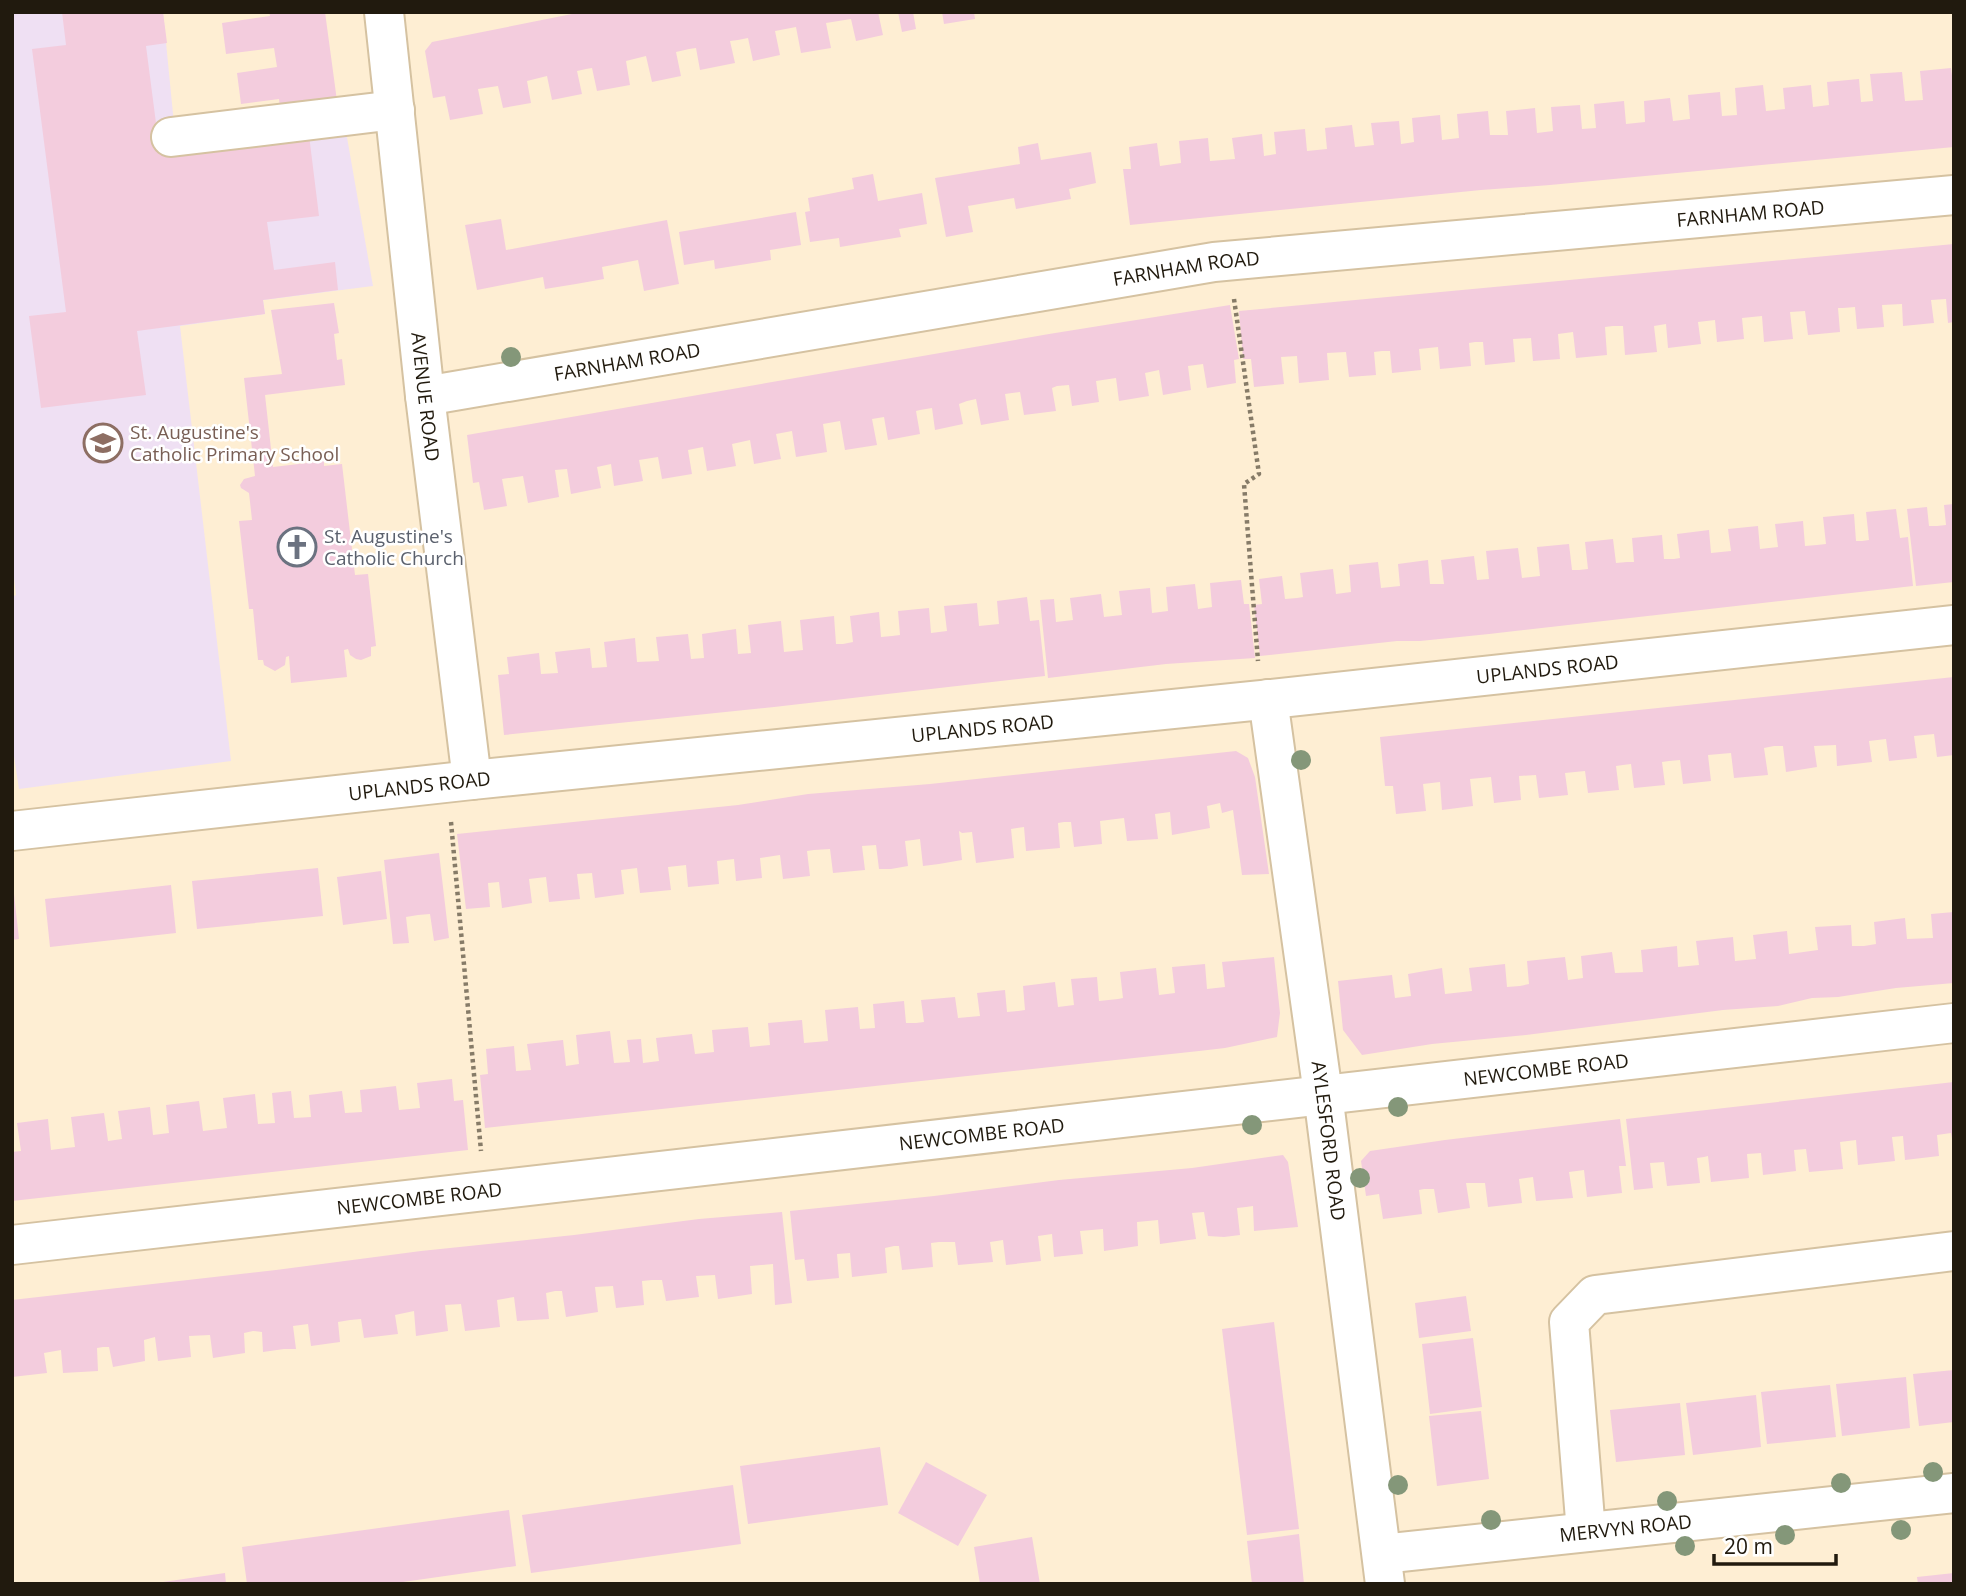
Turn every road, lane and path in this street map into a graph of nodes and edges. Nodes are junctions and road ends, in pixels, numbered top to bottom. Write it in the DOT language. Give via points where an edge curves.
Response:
graph roads {
  1 [pos="384,12"];
  2 [pos="395,110"];
  3 [pos="171,137"];
  4 [pos="1954,195"];
  5 [pos="1228,261"];
  6 [pos="425,396"];
  7 [pos="1954,625"];
  8 [pos="1265,700"];
  9 [pos="460,781"];
  10 [pos="12,831"];
  11 [pos="1954,1023"];
  12 [pos="1323,1094"];
  13 [pos="484,1190"];
  14 [pos="12,1244"];
  15 [pos="1954,1251"];
  16 [pos="1954,1493"];
  17 [pos="1586,1532"];
  18 [pos="1384,1569"];
  1 -- 2 [label="street, AVENUE ROAD"];
  2 -- 3 [label="street"];
  2 -- 6 [label="street, AVENUE ROAD"];
  4 -- 5 [label="street, FARNHAM ROAD"];
  5 -- 6 [label="street, FARNHAM ROAD"];
  5 -- 8 [label="path" via="1259,474 1244,484 1256,646"];
  6 -- 9 [label="street, AVENUE ROAD"];
  7 -- 8 [label="street, UPLANDS ROAD"];
  8 -- 9 [label="street, UPLANDS ROAD"];
  8 -- 12 [label="street, AYLESFORD ROAD"];
  9 -- 10 [label="street, UPLANDS ROAD"];
  9 -- 13 [label="path"];
  11 -- 12 [label="street, NEWCOMBE ROAD"];
  12 -- 13 [label="street, NEWCOMBE ROAD"];
  12 -- 18 [label="street, AYLESFORD ROAD"];
  13 -- 14 [label="street, NEWCOMBE ROAD"];
  15 -- 17 [label="street" via="1595,1295 1569,1322"];
  16 -- 17 [label="street, MERVYN ROAD"];
  17 -- 18 [label="street, MERVYN ROAD"];
}
